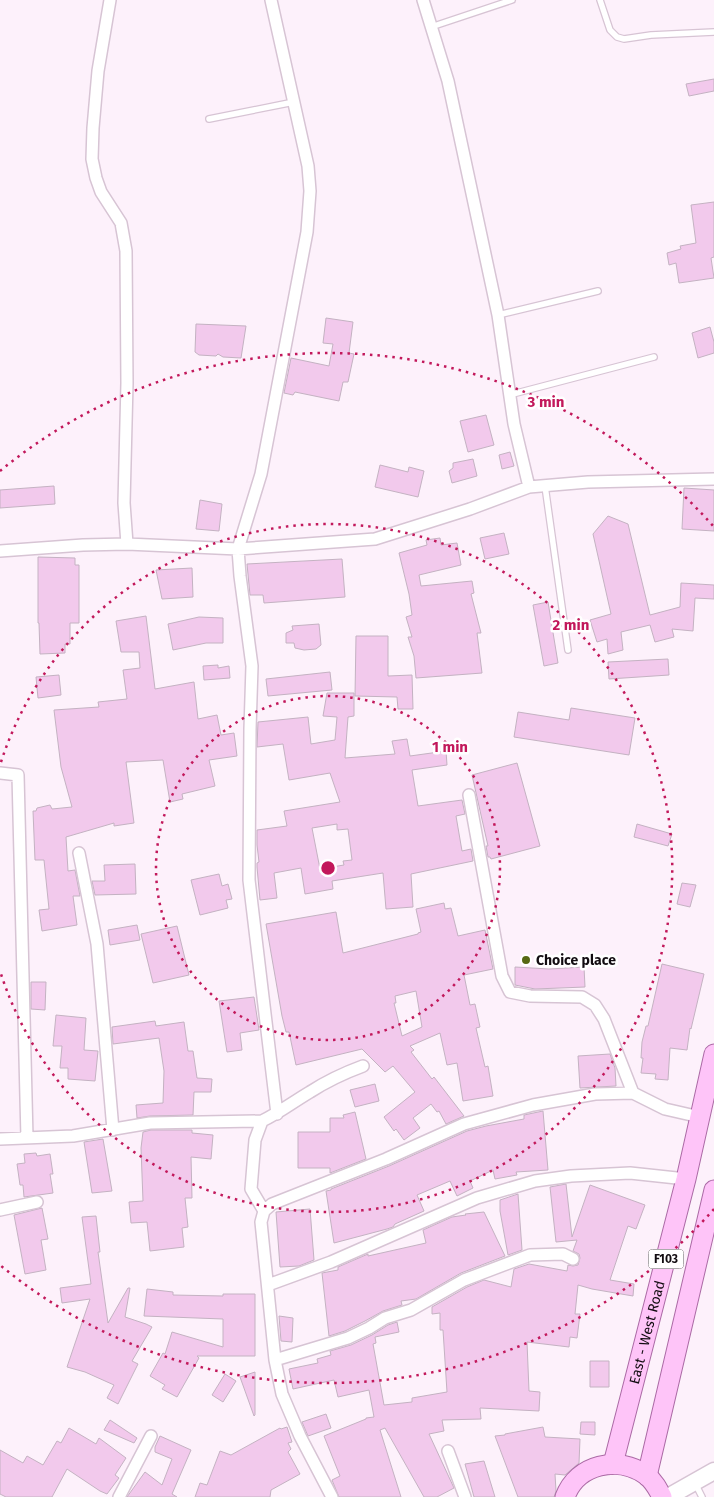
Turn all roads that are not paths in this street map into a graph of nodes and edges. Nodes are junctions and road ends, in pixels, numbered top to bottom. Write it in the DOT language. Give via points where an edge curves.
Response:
graph roads {
  1 [pos="110,0"];
  2 [pos="271,0"];
  3 [pos="423,0"];
  4 [pos="512,0"];
  5 [pos="600,0"];
  6 [pos="431,27"];
  7 [pos="714,32"];
  8 [pos="294,102"];
  9 [pos="209,119"];
  10 [pos="598,291"];
  11 [pos="498,315"];
  12 [pos="654,357"];
  13 [pos="510,395"];
  14 [pos="714,479"];
  15 [pos="545,486"];
  16 [pos="529,487"];
  17 [pos="127,544"];
  18 [pos="238,548"];
  19 [pos="0,551"];
  20 [pos="568,650"];
  21 [pos="0,773"];
  22 [pos="469,796"];
  23 [pos="79,853"];
  24 [pos="714,1054"];
  25 [pos="363,1066"];
  26 [pos="634,1092"];
  27 [pos="277,1114"];
  28 [pos="700,1117"];
  29 [pos="262,1121"];
  30 [pos="113,1130"];
  31 [pos="27,1138"];
  32 [pos="0,1139"];
  33 [pos="686,1179"];
  34 [pos="714,1190"];
  35 [pos="37,1202"];
  36 [pos="0,1210"];
  37 [pos="264,1211"];
  38 [pos="573,1259"];
  39 [pos="268,1285"];
  40 [pos="275,1360"];
  41 [pos="151,1436"];
  42 [pos="448,1451"];
  43 [pos="614,1464"];
  44 [pos="714,1470"];
  45 [pos="647,1476"];
  46 [pos="694,1481"];
  47 [pos="119,1497"];
  48 [pos="332,1497"];
  49 [pos="465,1497"];
  50 [pos="565,1497"];
  51 [pos="662,1497"];
  52 [pos="668,1497"];
  53 [pos="702,1497"];
  1 -- 17 [label="street" via="98,71 92,159 101,192 121,223 126,251 124,503"];
  2 -- 8 [label="street"];
  3 -- 6 [label="street"];
  4 -- 6 [label="lane"];
  5 -- 7 [label="lane" via="610,30 624,39"];
  6 -- 11 [label="street" via="448,81"];
  8 -- 9 [label="lane"];
  8 -- 18 [label="street" via="308,166 308,232 261,474"];
  10 -- 11 [label="lane"];
  11 -- 13 [label="street"];
  12 -- 13 [label="lane"];
  13 -- 16 [label="street"];
  14 -- 15 [label="street"];
  15 -- 16 [label="street"];
  15 -- 20 [label="lane"];
  16 -- 18 [label="street" via="375,539"];
  17 -- 18 [label="street"];
  17 -- 19 [label="street"];
  18 -- 27 [label="street" via="252,666 249,880"];
  21 -- 31 [label="street" via="18,775"];
  22 -- 26 [label="street" via="502,976 510,992 530,996 582,997 595,1005"];
  23 -- 30 [label="street" via="97,944"];
  24 -- 28 [label="main road, East - West Road / F103"];
  25 -- 27 [label="street" via="338,1076"];
  26 -- 28 [label="street" via="665,1109"];
  26 -- 37 [label="street" via="595,1094 532,1105 464,1124 272,1204"];
  27 -- 29 [label="street"];
  28 -- 33 [label="main road, East - West Road / F103"];
  29 -- 30 [label="street" via="150,1123"];
  29 -- 37 [label="street" via="255,1140 251,1189"];
  30 -- 31 [label="street"];
  31 -- 32 [label="street"];
  33 -- 39 [label="street" via="630,1173 534,1181 477,1198 331,1262"];
  33 -- 43 [label="main road, East - West Road / F103"];
  34 -- 45 [label="main road, F103"];
  35 -- 36 [label="street"];
  37 -- 39 [label="street" via="262,1222"];
  38 -- 40 [label="street" via="563,1254 530,1255 464,1280 411,1310 385,1318 348,1338"];
  39 -- 40 [label="street"];
  40 -- 48 [label="street" via="282,1394"];
  41 -- 47 [label="street"];
  42 -- 49 [label="street"];
  43 -- 45 [label="main road" via="631,1467"];
  43 -- 50 [label="main road" via="595,1467 580,1476"];
  44 -- 46 [label="street"];
  45 -- 51 [label="main road"];
  46 -- 52 [label="street"];
  46 -- 53 [label="lane"];
}
